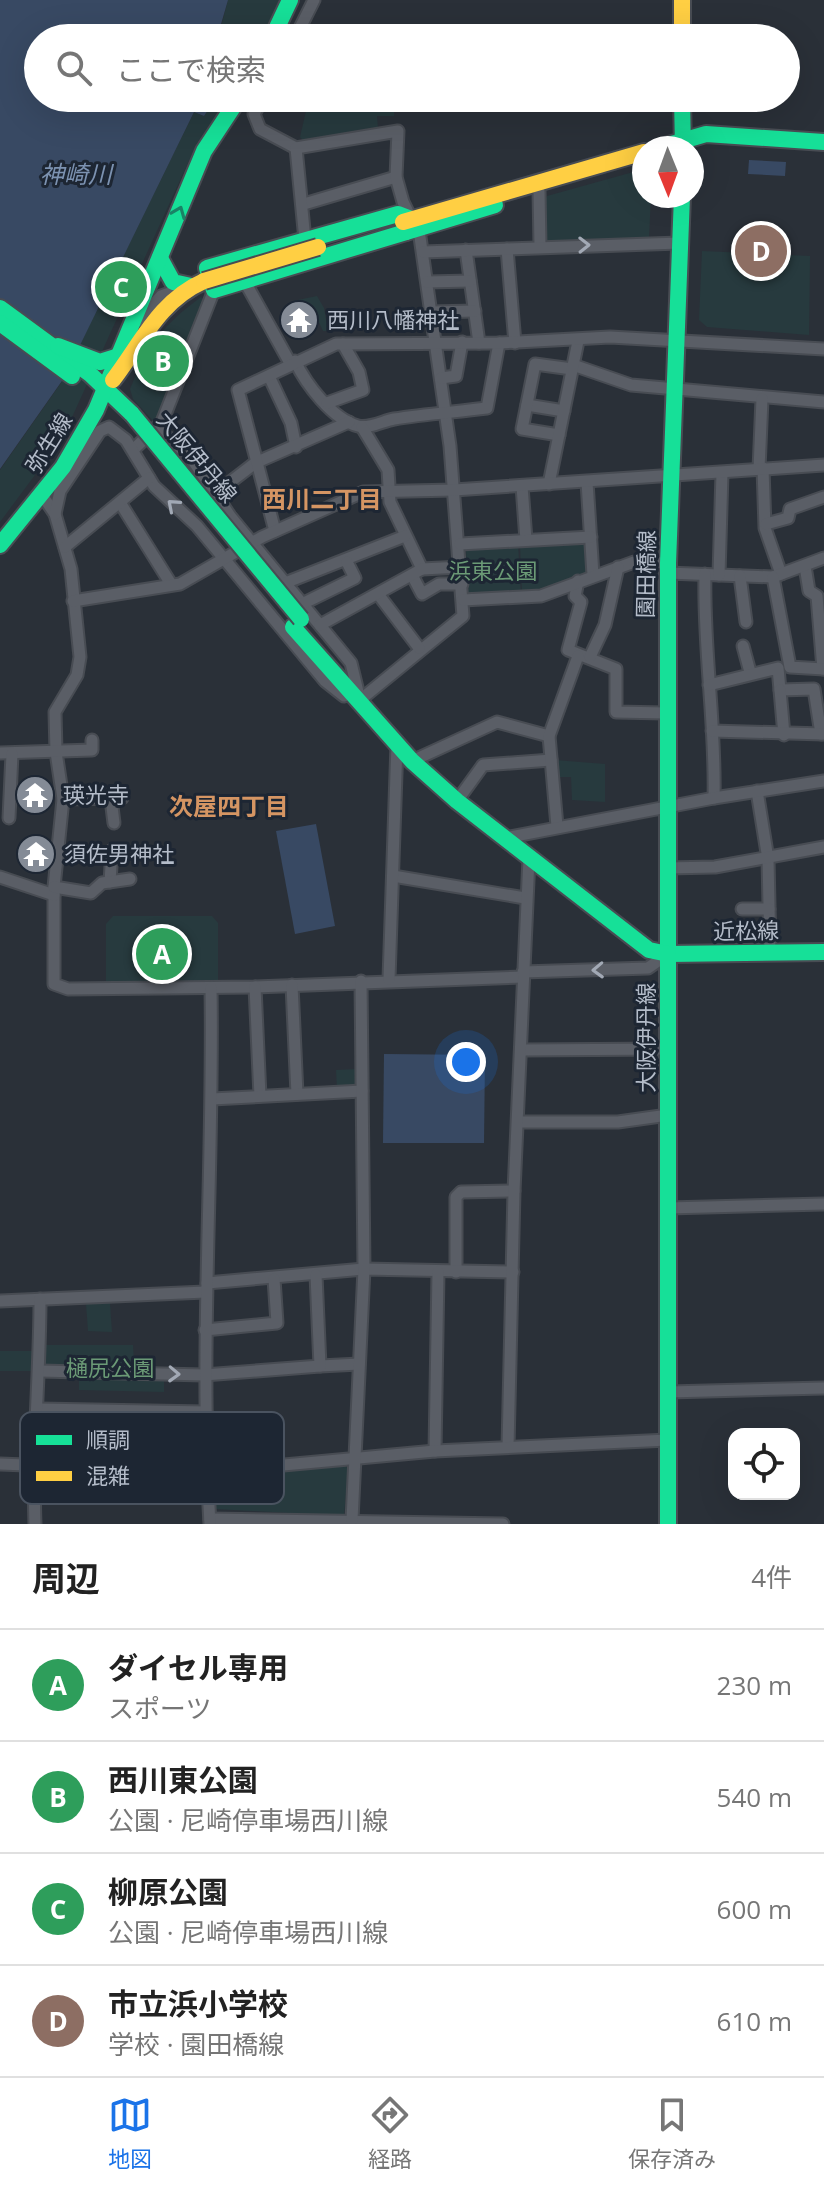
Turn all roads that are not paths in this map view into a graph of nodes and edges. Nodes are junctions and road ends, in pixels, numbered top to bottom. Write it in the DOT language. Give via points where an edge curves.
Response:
graph roads {
  1 [pos="290,0"];
  2 [pos="314,0"];
  3 [pos="682,0"];
  4 [pos="279,24"];
  5 [pos="302,24"];
  6 [pos="682,24"];
  7 [pos="230,112"];
  8 [pos="255,112"];
  9 [pos="682,112"];
  10 [pos="683,136"];
  11 [pos="701,136"];
  12 [pos="824,142"];
  13 [pos="296,148"];
  14 [pos="632,156"];
  15 [pos="396,177"];
  16 [pos="544,186"];
  17 [pos="304,204"];
  18 [pos="681,208"];
  19 [pos="411,227"];
  20 [pos="312,243"];
  21 [pos="679,243"];
  22 [pos="540,246"];
  23 [pos="507,249"];
  24 [pos="466,250"];
  25 [pos="423,252"];
  26 [pos="160,258"];
  27 [pos="244,280"];
  28 [pos="204,281"];
  29 [pos="470,281"];
  30 [pos="427,282"];
  31 [pos="0,308"];
  32 [pos="475,311"];
  33 [pos="431,312"];
  34 [pos="0,323"];
  35 [pos="675,338"];
  36 [pos="436,341"];
  37 [pos="578,341"];
  38 [pos="462,342"];
  39 [pos="479,343"];
  40 [pos="499,343"];
  41 [pos="515,343"];
  42 [pos="51,344"];
  43 [pos="343,344"];
  44 [pos="824,349"];
  45 [pos="113,357"];
  46 [pos="293,362"];
  47 [pos="572,367"];
  48 [pos="269,376"];
  49 [pos="441,378"];
  50 [pos="674,387"];
  51 [pos="99,389"];
  52 [pos="762,399"];
  53 [pos="824,402"];
  54 [pos="327,403"];
  55 [pos="527,405"];
  56 [pos="564,411"];
  57 [pos="446,414"];
  58 [pos="349,422"];
  59 [pos="362,427"];
  60 [pos="158,429"];
  61 [pos="559,435"];
  62 [pos="296,447"];
  63 [pos="133,450"];
  64 [pos="258,461"];
  65 [pos="824,465"];
  66 [pos="761,468"];
  67 [pos="722,473"];
  68 [pos="672,475"];
  69 [pos="149,478"];
  70 [pos="587,482"];
  71 [pos="549,484"];
  72 [pos="522,486"];
  73 [pos="454,490"];
  74 [pos="390,491"];
  75 [pos="216,493"];
  76 [pos="42,495"];
  77 [pos="824,497"];
  78 [pos="121,504"];
  79 [pos="55,514"];
  80 [pos="766,524"];
  81 [pos="275,531"];
  82 [pos="405,536"];
  83 [pos="591,537"];
  84 [pos="526,540"];
  85 [pos="252,543"];
  86 [pos="460,544"];
  87 [pos="0,545"];
  88 [pos="65,547"];
  89 [pos="224,558"];
  90 [pos="824,558"];
  91 [pos="347,562"];
  92 [pos="805,566"];
  93 [pos="461,567"];
  94 [pos="618,567"];
  95 [pos="668,568"];
  96 [pos="417,572"];
  97 [pos="705,574"];
  98 [pos="593,575"];
  99 [pos="719,575"];
  100 [pos="777,575"];
  101 [pos="740,576"];
  102 [pos="578,581"];
  103 [pos="285,583"];
  104 [pos="171,584"];
  105 [pos="462,584"];
  106 [pos="378,594"];
  107 [pos="463,600"];
  108 [pos="73,601"];
  109 [pos="299,617"];
  110 [pos="746,622"];
  111 [pos="320,625"];
  112 [pos="822,639"];
  113 [pos="743,646"];
  114 [pos="419,648"];
  115 [pos="584,656"];
  116 [pos="824,669"];
  117 [pos="750,672"];
  118 [pos="709,685"];
  119 [pos="780,690"];
  120 [pos="360,700"];
  121 [pos="665,713"];
  122 [pos="712,731"];
  123 [pos="822,734"];
  124 [pos="784,735"];
  125 [pos="549,736"];
  126 [pos="397,744"];
  127 [pos="92,749"];
  128 [pos="56,752"];
  129 [pos="6,754"];
  130 [pos="551,760"];
  131 [pos="412,761"];
  132 [pos="824,781"];
  133 [pos="757,791"];
  134 [pos="714,798"];
  135 [pos="63,799"];
  136 [pos="457,801"];
  137 [pos="665,807"];
  138 [pos="9,818"];
  139 [pos="114,823"];
  140 [pos="557,826"];
  141 [pos="505,838"];
  142 [pos="824,847"];
  143 [pos="112,850"];
  144 [pos="529,858"];
  145 [pos="768,859"];
  146 [pos="667,868"];
  147 [pos="393,876"];
  148 [pos="0,877"];
  149 [pos="130,879"];
  150 [pos="110,882"];
  151 [pos="54,891"];
  152 [pos="525,898"];
  153 [pos="743,907"];
  154 [pos="769,909"];
  155 [pos="770,952"];
  156 [pos="824,952"];
  157 [pos="668,954"];
  158 [pos="523,974"];
  159 [pos="389,979"];
  160 [pos="361,981"];
  161 [pos="292,985"];
  162 [pos="255,987"];
  163 [pos="211,988"];
  164 [pos="668,1049"];
  165 [pos="522,1050"];
  166 [pos="362,1091"];
  167 [pos="297,1094"];
  168 [pos="260,1096"];
  169 [pos="212,1099"];
  170 [pos="668,1115"];
  171 [pos="518,1122"];
  172 [pos="514,1191"];
  173 [pos="824,1204"];
  174 [pos="668,1208"];
  175 [pos="364,1269"];
  176 [pos="438,1272"];
  177 [pos="456,1272"];
  178 [pos="513,1272"];
  179 [pos="316,1275"];
  180 [pos="274,1279"];
  181 [pos="206,1287"];
  182 [pos="40,1299"];
  183 [pos="0,1301"];
  184 [pos="205,1330"];
  185 [pos="359,1364"];
  186 [pos="320,1366"];
  187 [pos="40,1371"];
  188 [pos="204,1375"];
  189 [pos="824,1388"];
  190 [pos="669,1392"];
  191 [pos="39,1409"];
  192 [pos="39,1412"];
  193 [pos="206,1412"];
  194 [pos="668,1440"];
  195 [pos="508,1447"];
  196 [pos="435,1451"];
  197 [pos="354,1458"];
  198 [pos="0,1464"];
  199 [pos="20,1465"];
  200 [pos="284,1465"];
  201 [pos="34,1504"];
  202 [pos="352,1520"];
  203 [pos="210,1521"];
  204 [pos="35,1524"];
  205 [pos="503,1524"];
  206 [pos="668,1524"];
  1 -- 4 [label="street"];
  2 -- 5 [label="street"];
  3 -- 6 [label="street"];
  26 -- 7 [label="street, one-way" via="204,151"];
  8 -- 13 [label="street" via="260,129"];
  9 -- 10 [label="street"];
  11 -- 12 [label="street"];
  13 -- 15 [label="street" via="398,131"];
  13 -- 17 [label="street"];
  14 -- 16 [label="street"];
  15 -- 17 [label="street"];
  15 -- 19 [label="street"];
  16 -- 19 [label="street"];
  16 -- 22 [label="street"];
  17 -- 20 [label="street"];
  18 -- 21 [label="street, 園田橋線"];
  19 -- 20 [label="street"];
  19 -- 25 [label="street"];
  19 -- 27 [label="street"];
  20 -- 28 [label="street, bridge"];
  22 -- 21 [label="street, one-way"];
  21 -- 35 [label="street, 園田橋線"];
  22 -- 23 [label="street"];
  23 -- 24 [label="street"];
  23 -- 41 [label="street"];
  24 -- 25 [label="street"];
  24 -- 29 [label="street"];
  25 -- 30 [label="street"];
  26 -- 28 [label="street" via="171,280"];
  26 -- 45 [label="street"];
  27 -- 28 [label="street"];
  27 -- 46 [label="street"];
  28 -- 45 [label="street" via="161,296"];
  28 -- 51 [label="street" via="155,315 129,361"];
  28 -- 60 [label="street" via="189,361"];
  29 -- 30 [label="street"];
  29 -- 32 [label="street"];
  30 -- 33 [label="street"];
  31 -- 42 [label="street, 大阪伊丹線"];
  32 -- 33 [label="street"];
  32 -- 39 [label="street"];
  33 -- 36 [label="street"];
  34 -- 51 [label="street, 大阪伊丹線"];
  35 -- 37 [label="street"];
  35 -- 44 [label="street"];
  35 -- 50 [label="street, 園田橋線"];
  36 -- 38 [label="street"];
  36 -- 43 [label="street"];
  36 -- 49 [label="street"];
  37 -- 41 [label="street"];
  37 -- 47 [label="street"];
  38 -- 39 [label="street"];
  38 -- 49 [label="street" via="456,376"];
  39 -- 40 [label="street"];
  40 -- 41 [label="street"];
  40 -- 57 [label="street" via="487,408"];
  42 -- 45 [label="street"];
  42 -- 51 [label="street, 大阪伊丹線"];
  43 -- 46 [label="street"];
  43 -- 54 [label="street" via="363,390"];
  45 -- 51 [label="street"];
  46 -- 48 [label="street"];
  46 -- 54 [label="street"];
  47 -- 50 [label="street" via="631,385"];
  47 -- 55 [label="street" via="535,364"];
  47 -- 56 [label="street"];
  48 -- 62 [label="street"];
  48 -- 64 [label="street" via="238,390"];
  49 -- 57 [label="street"];
  50 -- 52 [label="street"];
  50 -- 68 [label="street, 園田橋線"];
  51 -- 76 [label="street, 弥生線" via="72,454"];
  51 -- 109 [label="street, 大阪伊丹線"];
  52 -- 53 [label="street"];
  52 -- 66 [label="street"];
  54 -- 58 [label="street"];
  55 -- 56 [label="street"];
  55 -- 61 [label="street" via="522,429"];
  56 -- 61 [label="street"];
  57 -- 59 [label="street"];
  57 -- 73 [label="street"];
  58 -- 59 [label="street"];
  58 -- 62 [label="street"];
  59 -- 74 [label="street" via="388,470"];
  60 -- 63 [label="street"];
  60 -- 75 [label="street" via="187,452"];
  61 -- 71 [label="street"];
  62 -- 64 [label="street"];
  63 -- 69 [label="street"];
  63 -- 79 [label="street" via="109,427 102,428 60,491"];
  64 -- 75 [label="street"];
  64 -- 81 [label="street"];
  65 -- 66 [label="street"];
  66 -- 67 [label="street"];
  66 -- 80 [label="street"];
  67 -- 68 [label="street"];
  67 -- 99 [label="street"];
  68 -- 70 [label="street"];
  68 -- 95 [label="street, 園田橋線"];
  69 -- 78 [label="street"];
  89 -- 69 [label="street, one-way"];
  70 -- 71 [label="street"];
  70 -- 83 [label="street"];
  71 -- 72 [label="street"];
  72 -- 73 [label="street"];
  72 -- 84 [label="street"];
  73 -- 74 [label="street"];
  73 -- 86 [label="street"];
  74 -- 81 [label="street" via="363,492"];
  74 -- 82 [label="street"];
  75 -- 85 [label="street"];
  76 -- 79 [label="street"];
  76 -- 87 [label="street, 弥生線"];
  77 -- 80 [label="street"];
  78 -- 88 [label="street"];
  78 -- 104 [label="street"];
  79 -- 88 [label="street"];
  80 -- 100 [label="street"];
  81 -- 85 [label="street"];
  82 -- 91 [label="street"];
  82 -- 96 [label="street"];
  83 -- 84 [label="street"];
  83 -- 98 [label="street"];
  84 -- 86 [label="street"];
  85 -- 89 [label="street"];
  85 -- 103 [label="street"];
  86 -- 93 [label="street"];
  88 -- 108 [label="street"];
  89 -- 104 [label="street"];
  89 -- 120 [label="street" via="331,688"];
  90 -- 92 [label="street"];
  91 -- 103 [label="street"];
  91 -- 109 [label="street" via="355,578"];
  92 -- 100 [label="street"];
  92 -- 112 [label="street" via="809,591 817,596"];
  93 -- 96 [label="street"];
  93 -- 105 [label="street"];
  94 -- 95 [label="street" via="634,562"];
  94 -- 98 [label="street"];
  94 -- 115 [label="street" via="605,625"];
  95 -- 97 [label="street"];
  95 -- 121 [label="street, 園田橋線"];
  96 -- 105 [label="street" via="422,594 439,584"];
  96 -- 106 [label="street"];
  97 -- 99 [label="street"];
  97 -- 118 [label="street"];
  98 -- 102 [label="street"];
  99 -- 101 [label="street"];
  100 -- 101 [label="street"];
  100 -- 116 [label="street" via="790,667"];
  101 -- 110 [label="street"];
  102 -- 107 [label="street" via="541,596"];
  102 -- 115 [label="street" via="575,596 581,602 568,650"];
  103 -- 109 [label="street"];
  104 -- 108 [label="street"];
  105 -- 107 [label="street"];
  106 -- 111 [label="street"];
  106 -- 114 [label="street"];
  107 -- 114 [label="street" via="463,616"];
  108 -- 128 [label="street" via="80,657 77,675 56,709"];
  109 -- 111 [label="street"];
  109 -- 120 [label="street, 大阪伊丹線" via="342,686"];
  111 -- 120 [label="street" via="351,663"];
  112 -- 116 [label="street"];
  113 -- 117 [label="street"];
  114 -- 120 [label="street"];
  115 -- 121 [label="street" via="616,669 616,712"];
  115 -- 125 [label="street"];
  117 -- 118 [label="street"];
  117 -- 119 [label="street" via="778,668"];
  118 -- 122 [label="street"];
  119 -- 123 [label="street" via="814,689"];
  119 -- 124 [label="street"];
  120 -- 126 [label="street, 大阪伊丹線"];
  121 -- 137 [label="street, 園田橋線"];
  122 -- 124 [label="street"];
  122 -- 134 [label="street"];
  123 -- 124 [label="street"];
  125 -- 130 [label="street"];
  125 -- 131 [label="street" via="497,722"];
  126 -- 131 [label="street, 大阪伊丹線"];
  126 -- 147 [label="street"];
  127 -- 128 [label="street"];
  128 -- 129 [label="street"];
  128 -- 135 [label="street"];
  129 -- 138 [label="street"];
  130 -- 136 [label="street" via="483,765"];
  130 -- 140 [label="street"];
  131 -- 136 [label="street, 大阪伊丹線"];
  132 -- 133 [label="street"];
  133 -- 134 [label="street"];
  133 -- 145 [label="street"];
  134 -- 137 [label="street"];
  135 -- 139 [label="street" via="116,799"];
  135 -- 151 [label="street"];
  136 -- 141 [label="street, 大阪伊丹線"];
  137 -- 140 [label="street"];
  137 -- 146 [label="street, 園田橋線"];
  140 -- 141 [label="street"];
  141 -- 144 [label="street, 大阪伊丹線"];
  142 -- 145 [label="street"];
  143 -- 150 [label="street"];
  144 -- 152 [label="street"];
  144 -- 157 [label="street, 大阪伊丹線" via="649,950"];
  145 -- 146 [label="street"];
  145 -- 154 [label="street"];
  146 -- 157 [label="street, 園田橋線"];
  147 -- 152 [label="street"];
  147 -- 159 [label="street"];
  148 -- 151 [label="street"];
  149 -- 150 [label="street"];
  150 -- 151 [label="street" via="91,893"];
  151 -- 163 [label="street" via="54,984 68,989"];
  152 -- 158 [label="street"];
  153 -- 154 [label="street"];
  154 -- 155 [label="street"];
  155 -- 156 [label="street, 近松線"];
  155 -- 157 [label="street, 近松線"];
  157 -- 158 [label="street, one-way" via="648,968"];
  157 -- 164 [label="street, 大阪伊丹線"];
  158 -- 159 [label="street"];
  158 -- 165 [label="street"];
  159 -- 160 [label="street"];
  160 -- 161 [label="street"];
  160 -- 166 [label="street"];
  161 -- 162 [label="street"];
  161 -- 167 [label="street"];
  162 -- 163 [label="street"];
  162 -- 168 [label="street"];
  163 -- 169 [label="street"];
  164 -- 165 [label="street"];
  164 -- 170 [label="street, 大阪伊丹線"];
  165 -- 171 [label="street"];
  166 -- 167 [label="street"];
  166 -- 175 [label="street"];
  167 -- 168 [label="street"];
  168 -- 169 [label="street"];
  169 -- 181 [label="street"];
  170 -- 171 [label="street" via="618,1122"];
  170 -- 174 [label="street, 大阪伊丹線"];
  171 -- 172 [label="street"];
  172 -- 177 [label="street" via="461,1192 456,1197"];
  172 -- 178 [label="street"];
  173 -- 174 [label="street"];
  174 -- 190 [label="street, 大阪伊丹線"];
  175 -- 176 [label="street"];
  175 -- 179 [label="street"];
  175 -- 185 [label="street"];
  176 -- 177 [label="street"];
  176 -- 196 [label="street"];
  177 -- 178 [label="street"];
  178 -- 195 [label="street"];
  179 -- 180 [label="street"];
  179 -- 186 [label="street"];
  180 -- 181 [label="street"];
  180 -- 184 [label="street" via="277,1323"];
  181 -- 182 [label="street"];
  181 -- 184 [label="street"];
  182 -- 183 [label="street"];
  182 -- 187 [label="street"];
  184 -- 188 [label="street"];
  185 -- 186 [label="street"];
  185 -- 197 [label="street"];
  186 -- 188 [label="street"];
  187 -- 188 [label="street, one-way"];
  187 -- 191 [label="street"];
  188 -- 193 [label="street"];
  189 -- 190 [label="street"];
  190 -- 194 [label="street, 大阪伊丹線"];
  191 -- 192 [label="street"];
  191 -- 193 [label="street"];
  194 -- 195 [label="street"];
  194 -- 206 [label="street, 大阪伊丹線"];
  195 -- 196 [label="street"];
  196 -- 197 [label="street"];
  197 -- 200 [label="street"];
  197 -- 202 [label="street"];
  198 -- 199 [label="street"];
  201 -- 204 [label="street"];
  202 -- 203 [label="street"];
  202 -- 205 [label="street"];
}
